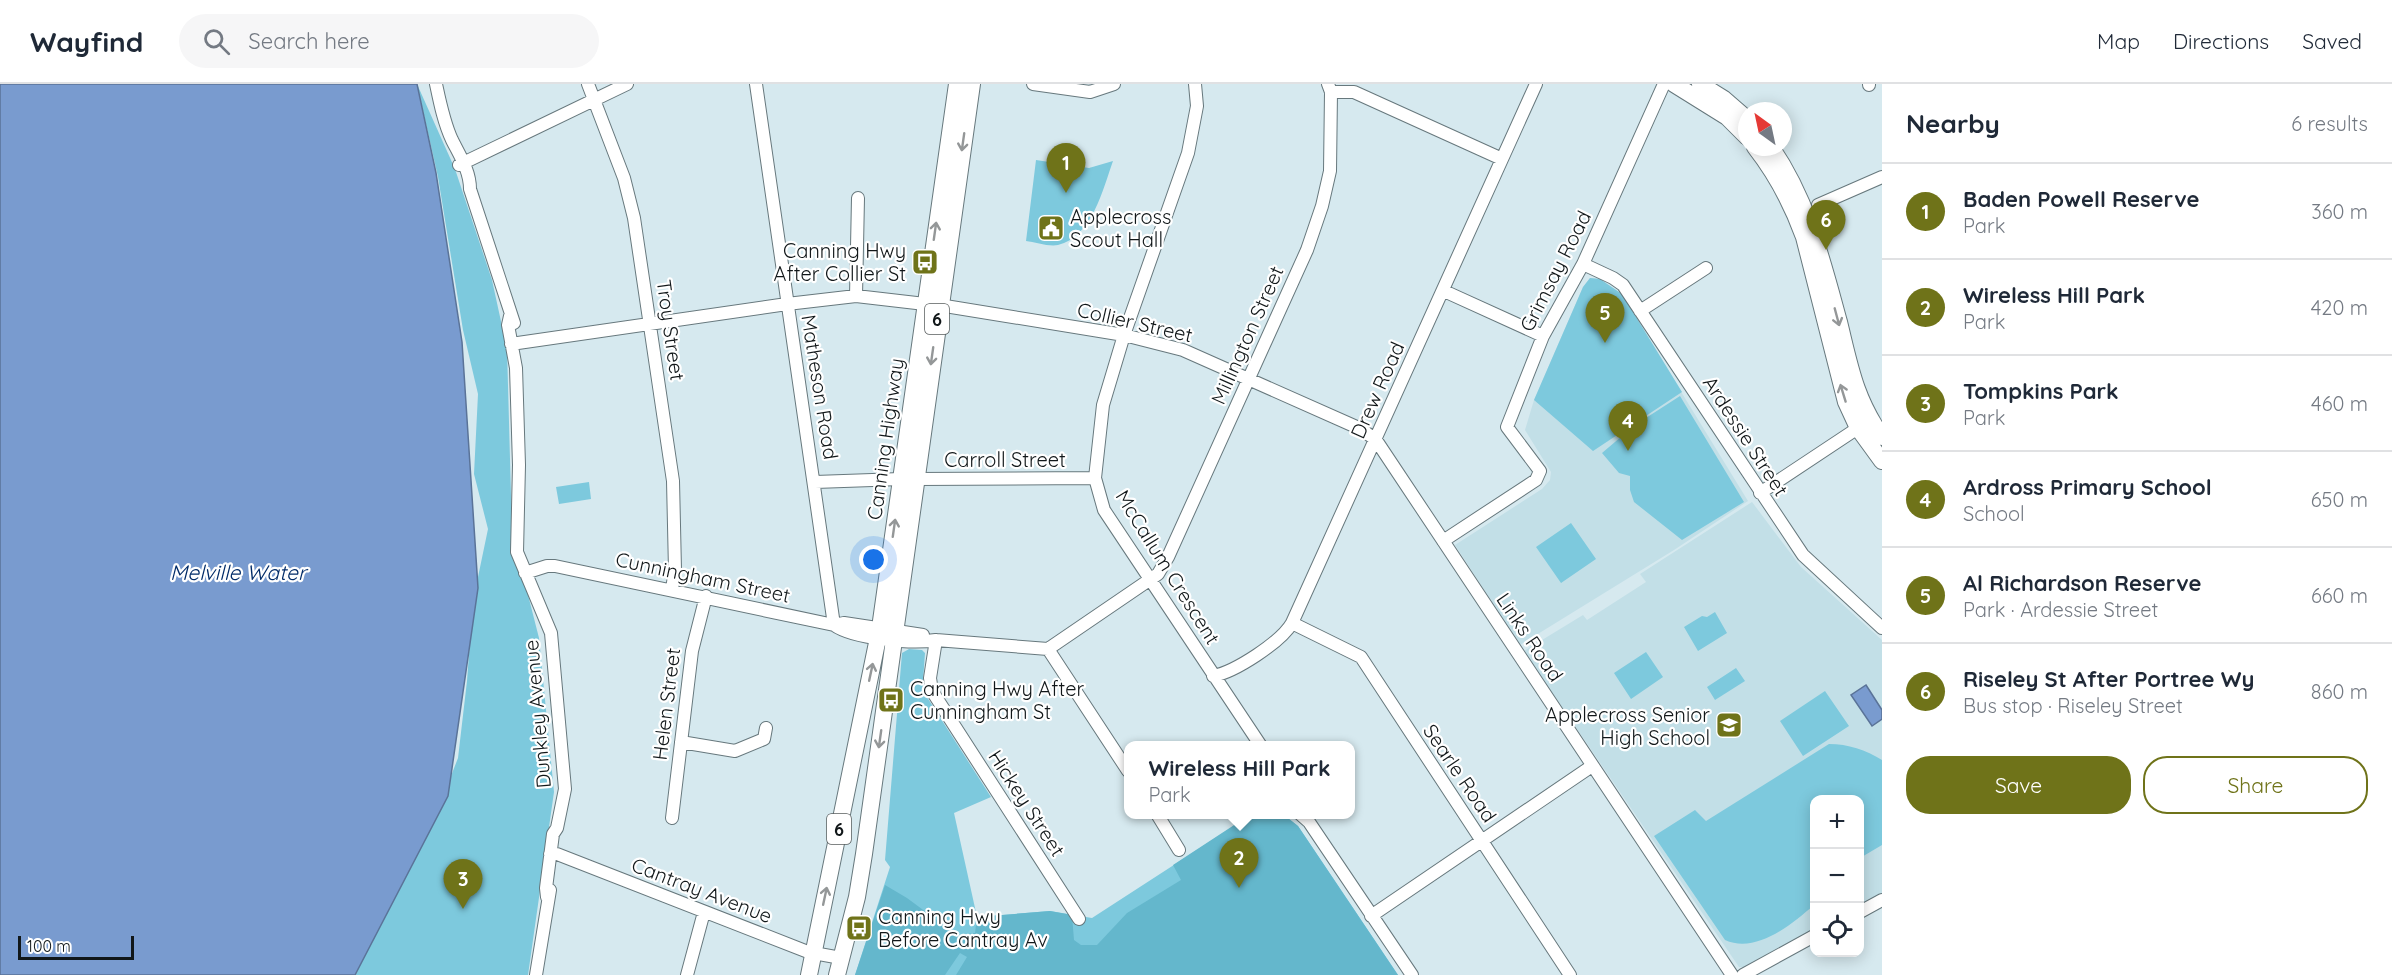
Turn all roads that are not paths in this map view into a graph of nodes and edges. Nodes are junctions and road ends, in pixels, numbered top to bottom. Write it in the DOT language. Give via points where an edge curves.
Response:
graph roads {
  1 [pos="436,84"];
  2 [pos="588,84"];
  3 [pos="627,84"];
  4 [pos="756,84"];
  5 [pos="957,84"];
  6 [pos="972,84"];
  7 [pos="1033,84"];
  8 [pos="1114,84"];
  9 [pos="1195,84"];
  10 [pos="1536,84"];
  11 [pos="1664,84"];
  12 [pos="1674,84"];
  13 [pos="1700,84"];
  14 [pos="1330,88"];
  15 [pos="596,100"];
  16 [pos="1738,111"];
  17 [pos="1738,128"];
  18 [pos="1761,156"];
  19 [pos="1777,156"];
  20 [pos="1502,159"];
  21 [pos="461,164"];
  22 [pos="1882,177"];
  23 [pos="858,198"];
  24 [pos="1807,212"];
  25 [pos="1583,264"];
  26 [pos="1706,268"];
  27 [pos="1444,291"];
  28 [pos="856,296"];
  29 [pos="786,304"];
  30 [pos="932,305"];
  31 [pos="1640,311"];
  32 [pos="650,324"];
  33 [pos="1124,335"];
  34 [pos="1543,336"];
  35 [pos="515,344"];
  36 [pos="1249,378"];
  37 [pos="1864,424"];
  38 [pos="1882,437"];
  39 [pos="1376,440"];
  40 [pos="1882,461"];
  41 [pos="1095,478"];
  42 [pos="908,479"];
  43 [pos="816,482"];
  44 [pos="1760,493"];
  45 [pos="1443,541"];
  46 [pos="529,575"];
  47 [pos="1149,579"];
  48 [pos="672,589"];
  49 [pos="706,596"];
  50 [pos="1292,623"];
  51 [pos="834,625"];
  52 [pos="1882,628"];
  53 [pos="887,633"];
  54 [pos="936,640"];
  55 [pos="1048,649"];
  56 [pos="1214,675"];
  57 [pos="766,728"];
  58 [pos="1258,741"];
  59 [pos="681,742"];
  60 [pos="1124,765"];
  61 [pos="1592,766"];
  62 [pos="672,818"];
  63 [pos="1159,819"];
  64 [pos="1306,819"];
  65 [pos="1482,840"];
  66 [pos="1179,850"];
  67 [pos="553,854"];
  68 [pos="1882,900"];
  69 [pos="1864,910"];
  70 [pos="704,912"];
  71 [pos="1371,916"];
  72 [pos="1079,919"];
  73 [pos="1810,939"];
  74 [pos="813,953"];
  75 [pos="842,958"];
  76 [pos="536,975"];
  77 [pos="687,975"];
  78 [pos="808,975"];
  79 [pos="837,975"];
  80 [pos="1412,975"];
  81 [pos="1570,975"];
  82 [pos="1732,975"];
  83 [pos="1743,975"];
  1 -- 21 [label="street, Dunkley Avenue" via="452,151"];
  2 -- 15 [label="street, Troy Street"];
  3 -- 15 [label="street"];
  4 -- 29 [label="street, Matheson Road"];
  30 -- 5 [label="highway, Canning Highway / 6, one-way"];
  6 -- 30 [label="highway, Canning Highway / 6, one-way"];
  7 -- 8 [label="street" via="1090,92"];
  9 -- 33 [label="street, McCallum Crescent" via="1196,114 1188,153"];
  10 -- 20 [label="street, Drew Road"];
  11 -- 25 [label="street, Grimsay Road"];
  12 -- 17 [label="highway"];
  13 -- 16 [label="highway"];
  14 -- 20 [label="street" via="1354,92"];
  14 -- 36 [label="street, Millington Street" via="1330,171 1322,206 1307,250"];
  15 -- 21 [label="street"];
  15 -- 32 [label="street, Troy Street" via="629,195"];
  18 -- 24 [label="highway"];
  19 -- 24 [label="highway"];
  20 -- 27 [label="street, Drew Road"];
  21 -- 35 [label="street, Dunkley Avenue" via="463,182 470,189 500,278"];
  22 -- 24 [label="street"];
  23 -- 28 [label="street"];
  24 -- 37 [label="highway, one-way"];
  37 -- 24 [label="highway, one-way" via="1842,389 1804,237"];
  25 -- 31 [label="street, Ardessie Street" via="1618,282"];
  25 -- 34 [label="street, Grimsay Road"];
  26 -- 31 [label="street"];
  27 -- 34 [label="street"];
  27 -- 39 [label="street, Drew Road"];
  28 -- 29 [label="street, Collier Street"];
  28 -- 30 [label="street, Collier Street"];
  29 -- 32 [label="street, Collier Street"];
  29 -- 43 [label="street, Matheson Road"];
  30 -- 33 [label="street, Collier Street"];
  30 -- 42 [label="highway, Canning Highway / 6"];
  31 -- 44 [label="street, Ardessie Street"];
  32 -- 35 [label="street, Collier Street"];
  32 -- 48 [label="street, Troy Street" via="673,481"];
  33 -- 36 [label="street, Collier Street" via="1183,350"];
  33 -- 41 [label="street, McCallum Crescent" via="1103,405"];
  34 -- 45 [label="street, Grimsay Road" via="1508,427 1540,471 1536,480"];
  35 -- 46 [label="street, Dunkley Avenue" via="517,552"];
  36 -- 39 [label="street, Collier Street" via="1361,429"];
  36 -- 47 [label="street, Millington Street" via="1173,547 1158,574"];
  37 -- 38 [label="highway"];
  37 -- 40 [label="highway"];
  37 -- 44 [label="street"];
  39 -- 45 [label="street, Links Road"];
  39 -- 50 [label="street, Drew Road"];
  41 -- 42 [label="street, Carroll Street"];
  41 -- 47 [label="street, McCallum Crescent" via="1104,510"];
  42 -- 43 [label="street, Carroll Street"];
  42 -- 53 [label="highway, Canning Highway / 6"];
  43 -- 51 [label="street, Matheson Road"];
  44 -- 52 [label="street, Ardessie Street" via="1809,562"];
  45 -- 61 [label="street, Links Road"];
  46 -- 48 [label="street, Cunningham Street" via="563,569"];
  46 -- 67 [label="street, Dunkley Avenue" via="551,633 565,789 553,834"];
  47 -- 55 [label="street"];
  47 -- 56 [label="street, McCallum Crescent"];
  48 -- 49 [label="street, Cunningham Street"];
  49 -- 51 [label="street, Cunningham Street"];
  49 -- 59 [label="street, Helen Street" via="692,651"];
  50 -- 56 [label="street, Drew Road" via="1280,638 1225,674"];
  50 -- 65 [label="street, Searle Road" via="1361,657"];
  51 -- 53 [label="street, Cunningham Street" via="842,631"];
  53 -- 54 [label="street, Cunningham Street" via="923,634"];
  74 -- 53 [label="highway, Canning Highway / 6, one-way"];
  53 -- 75 [label="highway, Canning Highway / 6, one-way" via="863,865"];
  54 -- 55 [label="street, Cunningham Street"];
  54 -- 72 [label="street, Hickey Street" via="930,678 932,691"];
  55 -- 60 [label="street"];
  56 -- 58 [label="street, McCallum Crescent"];
  57 -- 59 [label="street" via="764,739 735,751"];
  59 -- 62 [label="street, Helen Street"];
  61 -- 65 [label="street"];
  61 -- 82 [label="street, Links Road"];
  63 -- 66 [label="street"];
  64 -- 71 [label="street"];
  65 -- 71 [label="street"];
  65 -- 81 [label="street, Searle Road"];
  67 -- 70 [label="street, Cantray Avenue"];
  67 -- 76 [label="street, Dunkley Avenue"];
  68 -- 69 [label="street"];
  70 -- 74 [label="street, Cantray Avenue"];
  70 -- 77 [label="street"];
  71 -- 80 [label="street"];
  73 -- 83 [label="street"];
  74 -- 75 [label="street, Cantray Avenue"];
  74 -- 78 [label="highway, Canning Highway / 6"];
  75 -- 79 [label="highway, Canning Highway / 6"];
}
